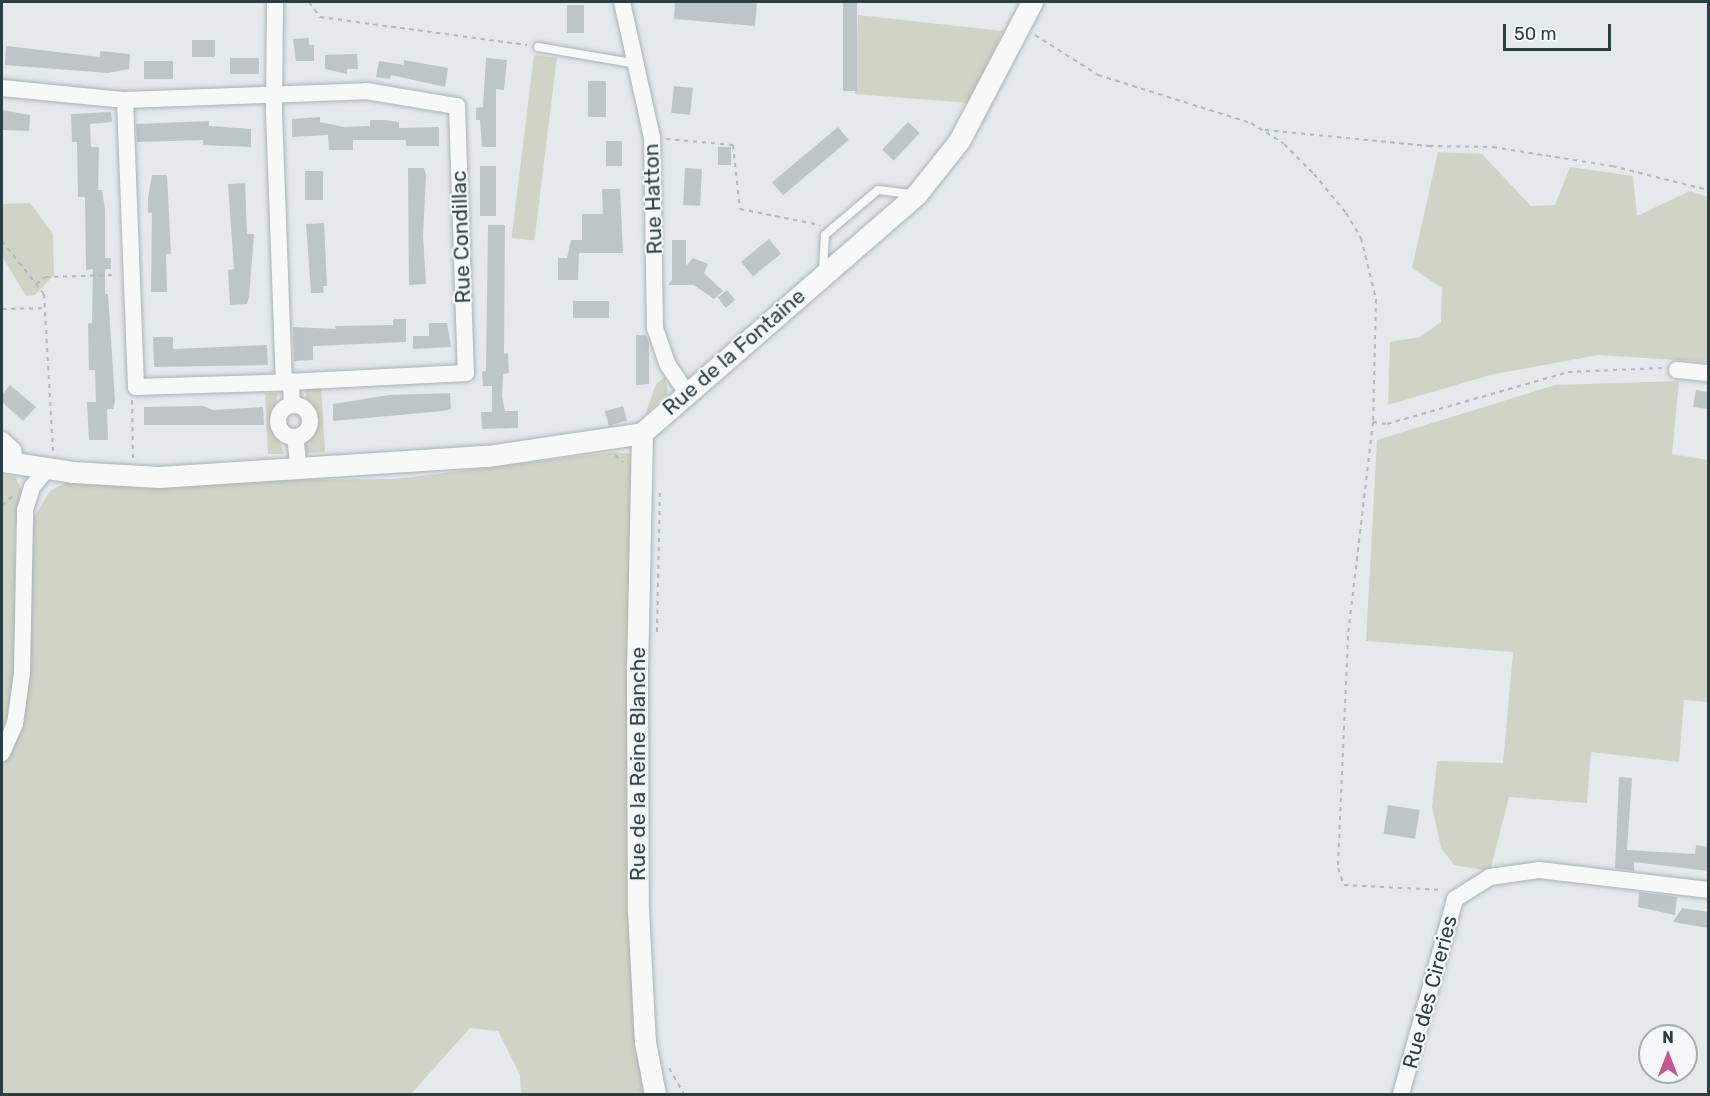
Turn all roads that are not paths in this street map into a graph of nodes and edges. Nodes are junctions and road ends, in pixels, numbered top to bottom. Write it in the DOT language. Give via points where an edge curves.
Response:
graph roads {
  1 [pos="275,2"];
  2 [pos="622,2"];
  3 [pos="1032,2"];
  4 [pos="538,47"];
  5 [pos="632,63"];
  6 [pos="2,88"];
  7 [pos="271,94"];
  8 [pos="124,100"];
  9 [pos="916,195"];
  10 [pos="823,274"];
  11 [pos="1677,370"];
  12 [pos="1708,373"];
  13 [pos="282,383"];
  14 [pos="686,392"];
  15 [pos="292,405"];
  16 [pos="642,433"];
  17 [pos="295,437"];
  18 [pos="2,440"];
  19 [pos="8,462"];
  20 [pos="46,464"];
  21 [pos="299,471"];
  22 [pos="2,753"];
  23 [pos="1708,890"];
  24 [pos="655,1095"];
  25 [pos="1401,1095"];
  1 -- 7 [label="street"];
  2 -- 5 [label="street, Rue Hatton"];
  3 -- 9 [label="street, Rue de la Fontaine" via="959,141"];
  4 -- 5 [label="lane"];
  5 -- 14 [label="street, Rue Hatton" via="652,137 655,328 668,365"];
  6 -- 8 [label="street"];
  7 -- 8 [label="street"];
  7 -- 13 [label="street" via="269,172 277,183"];
  7 -- 13 [label="street, Rue Condillac" via="366,91 456,106 466,373"];
  8 -- 13 [label="street, Rue Condillac" via="136,387"];
  9 -- 10 [label="street, Rue de la Fontaine"];
  9 -- 10 [label="lane" via="878,190 833,228 825,235"];
  10 -- 14 [label="street, Rue de la Fontaine"];
  11 -- 12 [label="street"];
  13 -- 15 [label="street"];
  14 -- 16 [label="street, Rue de la Fontaine"];
  15 -- 17 [label="street" via="282,410 278,425 284,434"];
  15 -- 17 [label="street" via="306,410 310,420 304,433"];
  16 -- 21 [label="street" via="487,456"];
  16 -- 24 [label="street, Rue de la Reine Blanche" via="637,667 638,910 645,1042"];
  17 -- 21 [label="street"];
  18 -- 19 [label="street" via="13,450"];
  19 -- 20 [label="street"];
  20 -- 21 [label="street" via="159,477"];
  20 -- 22 [label="street" via="32,487 25,510 22,680 15,724"];
  23 -- 25 [label="street, Rue des Cireries" via="1539,870 1490,877 1455,899"];
}
